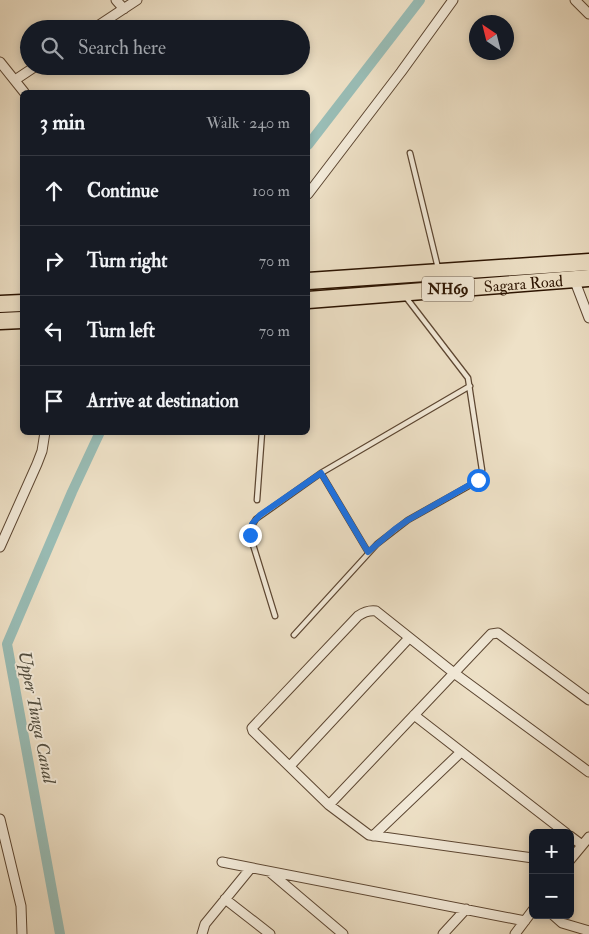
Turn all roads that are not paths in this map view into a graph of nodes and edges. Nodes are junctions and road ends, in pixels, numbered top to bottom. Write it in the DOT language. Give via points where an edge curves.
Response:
graph roads {
  1 [pos="116,0"];
  2 [pos="137,0"];
  3 [pos="453,0"];
  4 [pos="575,0"];
  5 [pos="124,9"];
  6 [pos="589,14"];
  7 [pos="107,20"];
  8 [pos="0,62"];
  9 [pos="22,75"];
  10 [pos="15,80"];
  11 [pos="22,90"];
  12 [pos="410,153"];
  13 [pos="310,191"];
  14 [pos="589,262"];
  15 [pos="438,271"];
  16 [pos="581,278"];
  17 [pos="310,282"];
  18 [pos="402,293"];
  19 [pos="310,300"];
  20 [pos="20,303"];
  21 [pos="0,304"];
  22 [pos="589,318"];
  23 [pos="20,320"];
  24 [pos="0,322"];
  25 [pos="470,386"];
  26 [pos="45,435"];
  27 [pos="262,435"];
  28 [pos="321,473"];
  29 [pos="257,500"];
  30 [pos="0,547"];
  31 [pos="368,552"];
  32 [pos="275,616"];
  33 [pos="294,635"];
  34 [pos="409,638"];
  35 [pos="454,673"];
  36 [pos="589,700"];
  37 [pos="414,716"];
  38 [pos="461,752"];
  39 [pos="290,766"];
  40 [pos="589,772"];
  41 [pos="329,805"];
  42 [pos="0,819"];
  43 [pos="561,829"];
  44 [pos="373,836"];
  45 [pos="589,836"];
  46 [pos="574,839"];
  47 [pos="582,845"];
  48 [pos="574,855"];
  49 [pos="529,857"];
  50 [pos="222,862"];
  51 [pos="250,868"];
  52 [pos="271,873"];
  53 [pos="226,899"];
  54 [pos="466,909"];
  55 [pos="529,915"];
  56 [pos="558,919"];
  57 [pos="524,921"];
  58 [pos="589,931"];
  59 [pos="22,934"];
  60 [pos="202,934"];
  61 [pos="270,934"];
  62 [pos="343,934"];
  63 [pos="443,934"];
  64 [pos="515,934"];
  1 -- 5 [label="street"];
  2 -- 5 [label="street"];
  3 -- 13 [label="street"];
  4 -- 6 [label="street"];
  5 -- 7 [label="street"];
  8 -- 10 [label="street"];
  9 -- 10 [label="street"];
  10 -- 11 [label="street"];
  12 -- 15 [label="lane"];
  14 -- 15 [label="highway, Sagara Road / NH69"];
  15 -- 17 [label="highway, Sagara Road / NH69"];
  16 -- 18 [label="highway, Sagara Road / NH69"];
  16 -- 22 [label="street"];
  18 -- 19 [label="highway, Sagara Road / NH69"];
  18 -- 25 [label="lane" via="466,375"];
  20 -- 21 [label="highway"];
  23 -- 24 [label="highway"];
  25 -- 28 [label="lane"];
  25 -- 31 [label="lane" via="481,476 408,520"];
  26 -- 30 [label="street" via="37,464"];
  27 -- 29 [label="lane"];
  28 -- 31 [label="lane"];
  28 -- 32 [label="lane" via="260,515 250,529"];
  31 -- 33 [label="lane"];
  34 -- 35 [label="street"];
  34 -- 39 [label="street"];
  34 -- 39 [label="street" via="376,612 362,613 253,726 253,732"];
  35 -- 36 [label="street" via="495,632"];
  35 -- 37 [label="street"];
  35 -- 40 [label="street"];
  37 -- 38 [label="street"];
  37 -- 41 [label="street"];
  38 -- 43 [label="street"];
  38 -- 44 [label="street"];
  39 -- 41 [label="street"];
  41 -- 44 [label="street"];
  42 -- 59 [label="street" via="21,906"];
  44 -- 49 [label="street"];
  45 -- 47 [label="street"];
  46 -- 47 [label="street"];
  47 -- 48 [label="street"];
  50 -- 51 [label="street"];
  51 -- 52 [label="street"];
  51 -- 53 [label="street"];
  52 -- 54 [label="street"];
  52 -- 62 [label="street"];
  53 -- 60 [label="street" via="205,924"];
  53 -- 61 [label="street"];
  54 -- 57 [label="street"];
  54 -- 63 [label="street"];
  55 -- 57 [label="street"];
  56 -- 58 [label="street"];
  57 -- 64 [label="street"];
}
